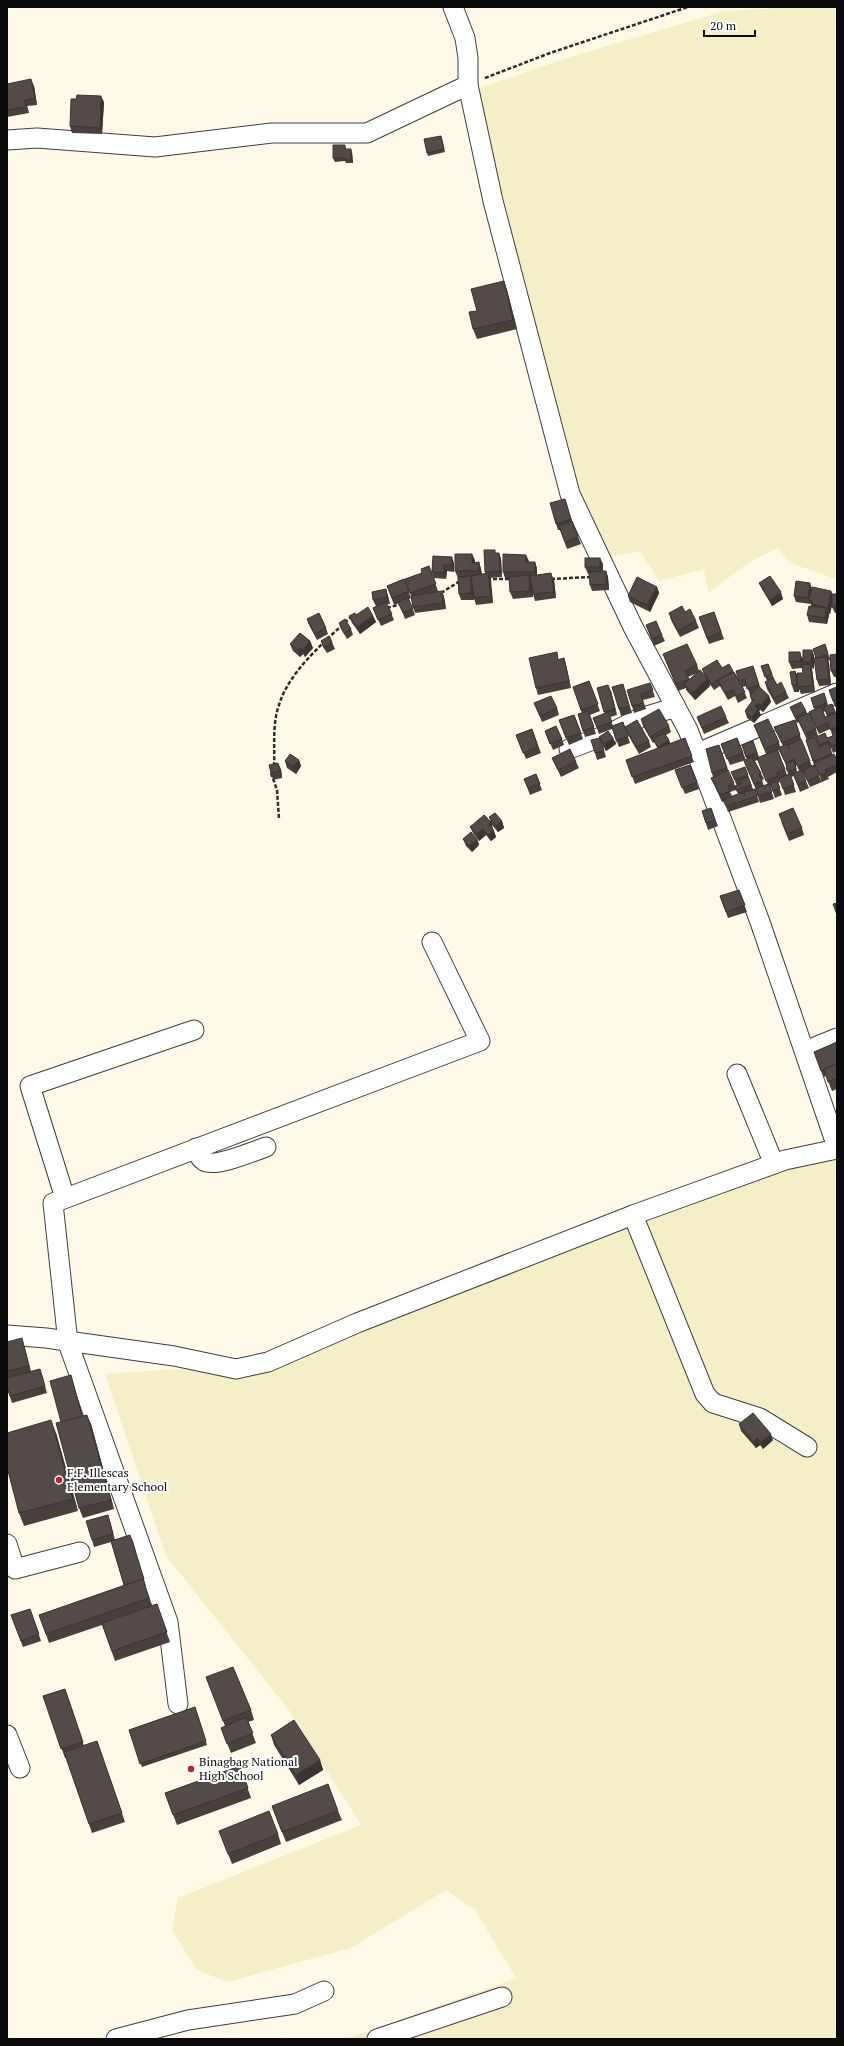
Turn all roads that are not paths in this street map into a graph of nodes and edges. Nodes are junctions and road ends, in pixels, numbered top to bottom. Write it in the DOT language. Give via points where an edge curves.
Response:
graph roads {
  1 [pos="453,7"];
  2 [pos="468,85"];
  3 [pos="7,140"];
  4 [pos="837,693"];
  5 [pos="675,706"];
  6 [pos="569,749"];
  7 [pos="698,753"];
  8 [pos="432,942"];
  9 [pos="194,1030"];
  10 [pos="837,1038"];
  11 [pos="805,1051"];
  12 [pos="737,1074"];
  13 [pos="266,1147"];
  14 [pos="196,1148"];
  15 [pos="837,1148"];
  16 [pos="774,1164"];
  17 [pos="65,1198"];
  18 [pos="633,1215"];
  19 [pos="7,1335"];
  20 [pos="68,1343"];
  21 [pos="808,1447"];
  22 [pos="7,1544"];
  23 [pos="80,1552"];
  24 [pos="178,1704"];
  25 [pos="7,1735"];
  26 [pos="20,1768"];
  27 [pos="324,1991"];
  28 [pos="502,1997"];
  29 [pos="120,2038"];
  30 [pos="377,2039"];
  1 -- 2 [label="street" via="465,38"];
  2 -- 3 [label="street" via="367,132 272,133 155,147 37,138"];
  2 -- 5 [label="street" via="493,201 570,494 633,627"];
  4 -- 7 [label="street"];
  5 -- 6 [label="street" via="640,718 609,734"];
  5 -- 7 [label="street"];
  7 -- 11 [label="street"];
  8 -- 14 [label="street" via="480,1041"];
  9 -- 17 [label="street" via="30,1086"];
  10 -- 11 [label="street"];
  11 -- 15 [label="street"];
  12 -- 16 [label="street"];
  13 -- 14 [label="street" via="215,1163 205,1162 200,1158"];
  14 -- 17 [label="street"];
  15 -- 16 [label="street"];
  16 -- 18 [label="street"];
  17 -- 20 [label="street" via="53,1203"];
  18 -- 20 [label="street" via="357,1323 268,1362 255,1365 236,1369 174,1356"];
  18 -- 21 [label="street" via="705,1394 713,1403 760,1418"];
  19 -- 20 [label="street" via="46,1338"];
  20 -- 24 [label="street" via="168,1622"];
  22 -- 23 [label="street" via="15,1569"];
  25 -- 26 [label="street"];
  27 -- 29 [label="street" via="295,2004 188,2020"];
  28 -- 30 [label="street"];
}
